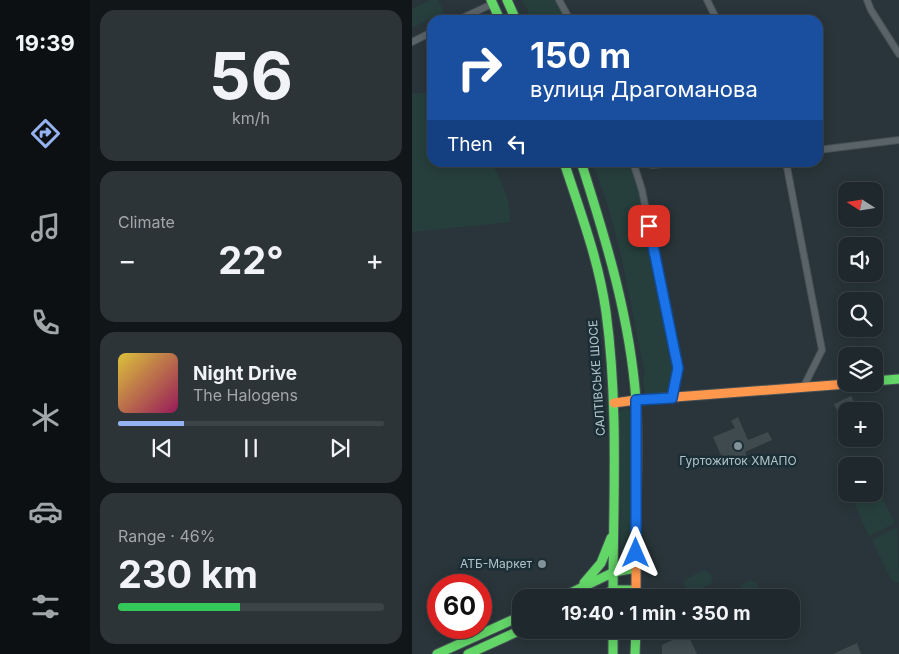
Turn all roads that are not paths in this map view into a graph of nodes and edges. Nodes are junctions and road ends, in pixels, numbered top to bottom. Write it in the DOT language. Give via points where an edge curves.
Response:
graph roads {
  1 [pos="508,0"];
  2 [pos="559,0"];
  3 [pos="707,0"];
  4 [pos="868,0"];
  5 [pos="494,1"];
  6 [pos="467,15"];
  7 [pos="498,15"];
  8 [pos="514,15"];
  9 [pos="567,15"];
  10 [pos="714,15"];
  11 [pos="427,34"];
  12 [pos="412,42"];
  13 [pos="898,54"];
  14 [pos="898,140"];
  15 [pos="823,149"];
  16 [pos="566,167"];
  17 [pos="583,167"];
  18 [pos="635,167"];
  19 [pos="787,167"];
  20 [pos="898,379"];
  21 [pos="883,380"];
  22 [pos="838,385"];
  23 [pos="803,388"];
  24 [pos="672,398"];
  25 [pos="636,400"];
  26 [pos="614,403"];
  27 [pos="614,530"];
  28 [pos="636,568"];
  29 [pos="614,572"];
  30 [pos="576,589"];
  31 [pos="577,589"];
  32 [pos="614,589"];
  33 [pos="636,589"];
  34 [pos="512,620"];
  35 [pos="512,634"];
  36 [pos="612,639"];
  37 [pos="636,639"];
  38 [pos="437,654"];
  39 [pos="468,654"];
  40 [pos="613,654"];
  41 [pos="636,654"];
  1 -- 8 [label="main road"];
  2 -- 9 [label="street"];
  3 -- 10 [label="street"];
  4 -- 13 [label="street"];
  5 -- 6 [label="street"];
  5 -- 7 [label="main road"];
  11 -- 12 [label="street"];
  14 -- 15 [label="street"];
  16 -- 26 [label="main road, САЛТІВСЬКЕ ШОСЕ" via="590,241 606,311"];
  17 -- 25 [label="main road" via="623,307"];
  18 -- 24 [label="street" via="678,368"];
  19 -- 23 [label="street" via="822,350"];
  20 -- 21 [label="main road"];
  22 -- 23 [label="main road"];
  23 -- 24 [label="main road"];
  24 -- 25 [label="main road"];
  25 -- 26 [label="main road"];
  25 -- 28 [label="main road"];
  26 -- 27 [label="main road, САЛТІВСЬКЕ ШОСЕ"];
  27 -- 29 [label="main road, САЛТІВСЬКЕ ШОСЕ"];
  27 -- 30 [label="main road" via="598,568"];
  28 -- 29 [label="main road"];
  28 -- 33 [label="main road"];
  29 -- 31 [label="main road"];
  29 -- 32 [label="main road, САЛТІВСЬКЕ ШОСЕ"];
  34 -- 38 [label="main road"];
  35 -- 39 [label="main road"];
  36 -- 40 [label="main road"];
  37 -- 41 [label="main road"];
}
